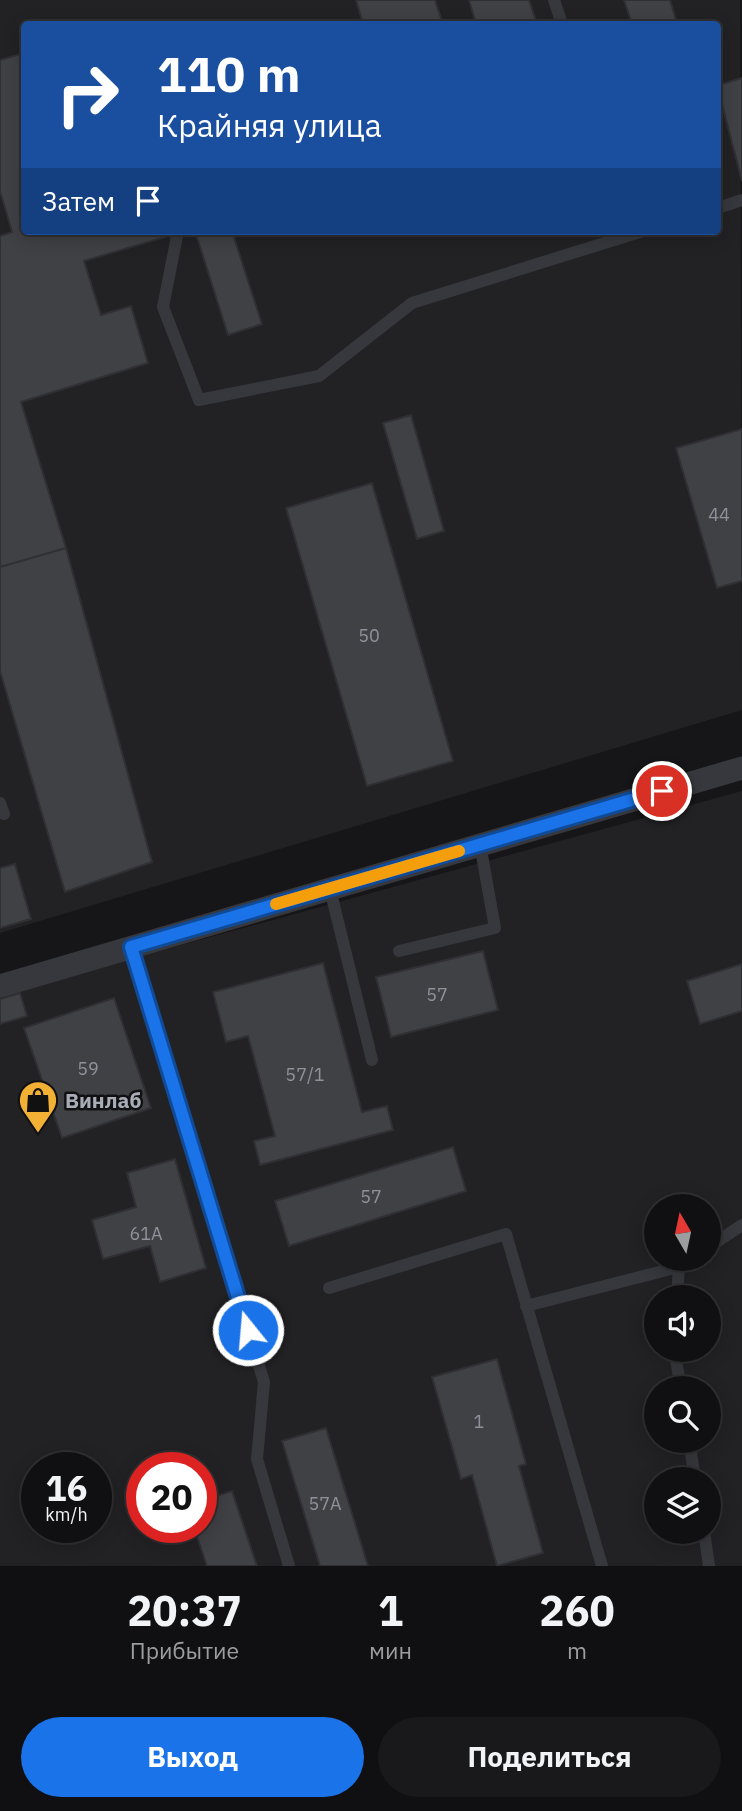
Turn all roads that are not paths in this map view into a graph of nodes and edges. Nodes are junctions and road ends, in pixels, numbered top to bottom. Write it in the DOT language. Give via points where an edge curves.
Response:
graph roads {
  1 [pos="554,0"];
  2 [pos="561,21"];
  3 [pos="742,200"];
  4 [pos="721,207"];
  5 [pos="177,235"];
  6 [pos="618,235"];
  7 [pos="742,768"];
  8 [pos="480,844"];
  9 [pos="330,889"];
  10 [pos="131,947"];
  11 [pos="399,951"];
  12 [pos="0,986"];
  13 [pos="372,1060"];
  14 [pos="742,1225"];
  15 [pos="721,1239"];
  16 [pos="663,1271"];
  17 [pos="329,1288"];
  18 [pos="526,1306"];
  19 [pos="706,1544"];
  20 [pos="289,1566"];
  21 [pos="602,1566"];
  22 [pos="709,1566"];
  1 -- 2 [label="lane"];
  3 -- 4 [label="lane"];
  5 -- 6 [label="lane" via="163,307 199,400 319,376 412,303"];
  7 -- 8 [label="street"];
  8 -- 9 [label="street"];
  8 -- 11 [label="lane" via="495,928"];
  9 -- 10 [label="street"];
  9 -- 13 [label="lane"];
  10 -- 12 [label="street"];
  10 -- 20 [label="lane" via="264,1382 257,1460"];
  14 -- 15 [label="lane"];
  16 -- 18 [label="lane"];
  17 -- 18 [label="lane" via="506,1234"];
  18 -- 21 [label="lane"];
  19 -- 22 [label="lane"];
}
